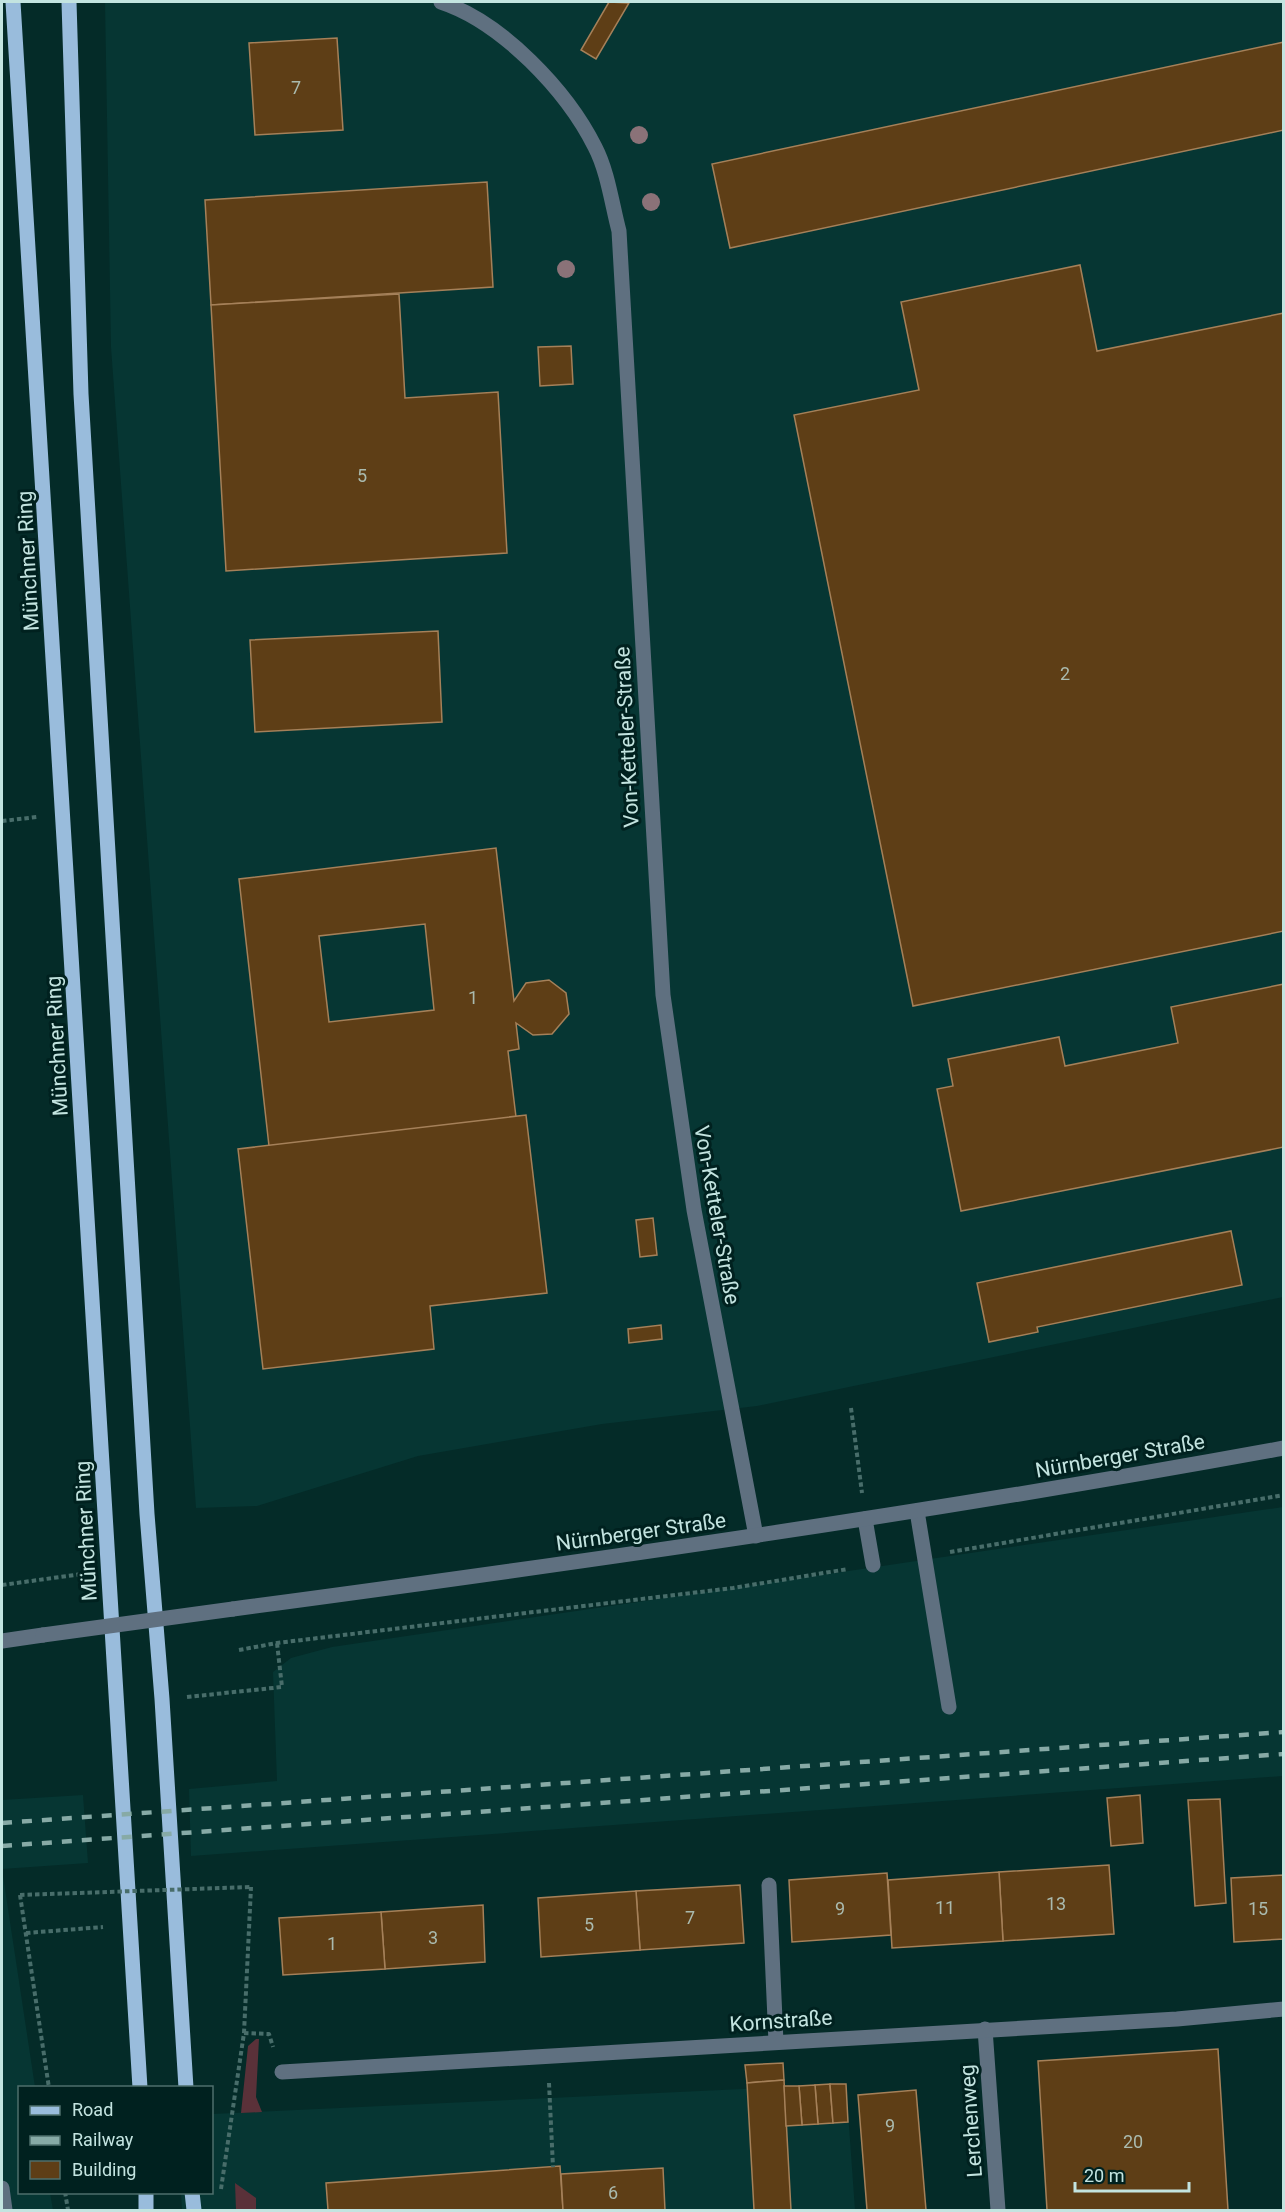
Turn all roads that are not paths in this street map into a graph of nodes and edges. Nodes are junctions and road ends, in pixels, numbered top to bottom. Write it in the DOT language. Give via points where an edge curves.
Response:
graph roads {
  1 [pos="14,2"];
  2 [pos="69,2"];
  3 [pos="441,2"];
  4 [pos="1284,1448"];
  5 [pos="917,1511"];
  6 [pos="865,1519"];
  7 [pos="756,1536"];
  8 [pos="873,1565"];
  9 [pos="2,1641"];
  10 [pos="948,1707"];
  11 [pos="769,1885"];
  12 [pos="1284,2009"];
  13 [pos="986,2029"];
  14 [pos="776,2042"];
  15 [pos="282,2072"];
  16 [pos="140,2086"];
  17 [pos="186,2086"];
  18 [pos="2,2188"];
  19 [pos="146,2194"];
  20 [pos="192,2194"];
  21 [pos="4,2211"];
  22 [pos="146,2211"];
  23 [pos="194,2211"];
  24 [pos="998,2211"];
  1 -- 16 [label="main road, Münchner Ring"];
  2 -- 17 [label="main road" via="81,394 147,1514"];
  3 -- 7 [label="street, Von-Ketteler-Straße" via="501,34 556,86 596,149 619,231 663,995 694,1210"];
  4 -- 5 [label="street, Nürnberger Straße"];
  5 -- 6 [label="street, Nürnberger Straße"];
  5 -- 10 [label="street"];
  6 -- 7 [label="street, Nürnberger Straße"];
  6 -- 8 [label="street"];
  7 -- 9 [label="street, Nürnberger Straße, bridge"];
  11 -- 14 [label="street"];
  12 -- 13 [label="street, Kornstraße"];
  13 -- 14 [label="street, Kornstraße"];
  13 -- 24 [label="street, Lerchenweg"];
  14 -- 15 [label="street, Kornstraße"];
  18 -- 21 [label="street"];
  19 -- 22 [label="main road"];
  20 -- 23 [label="main road"];
}
